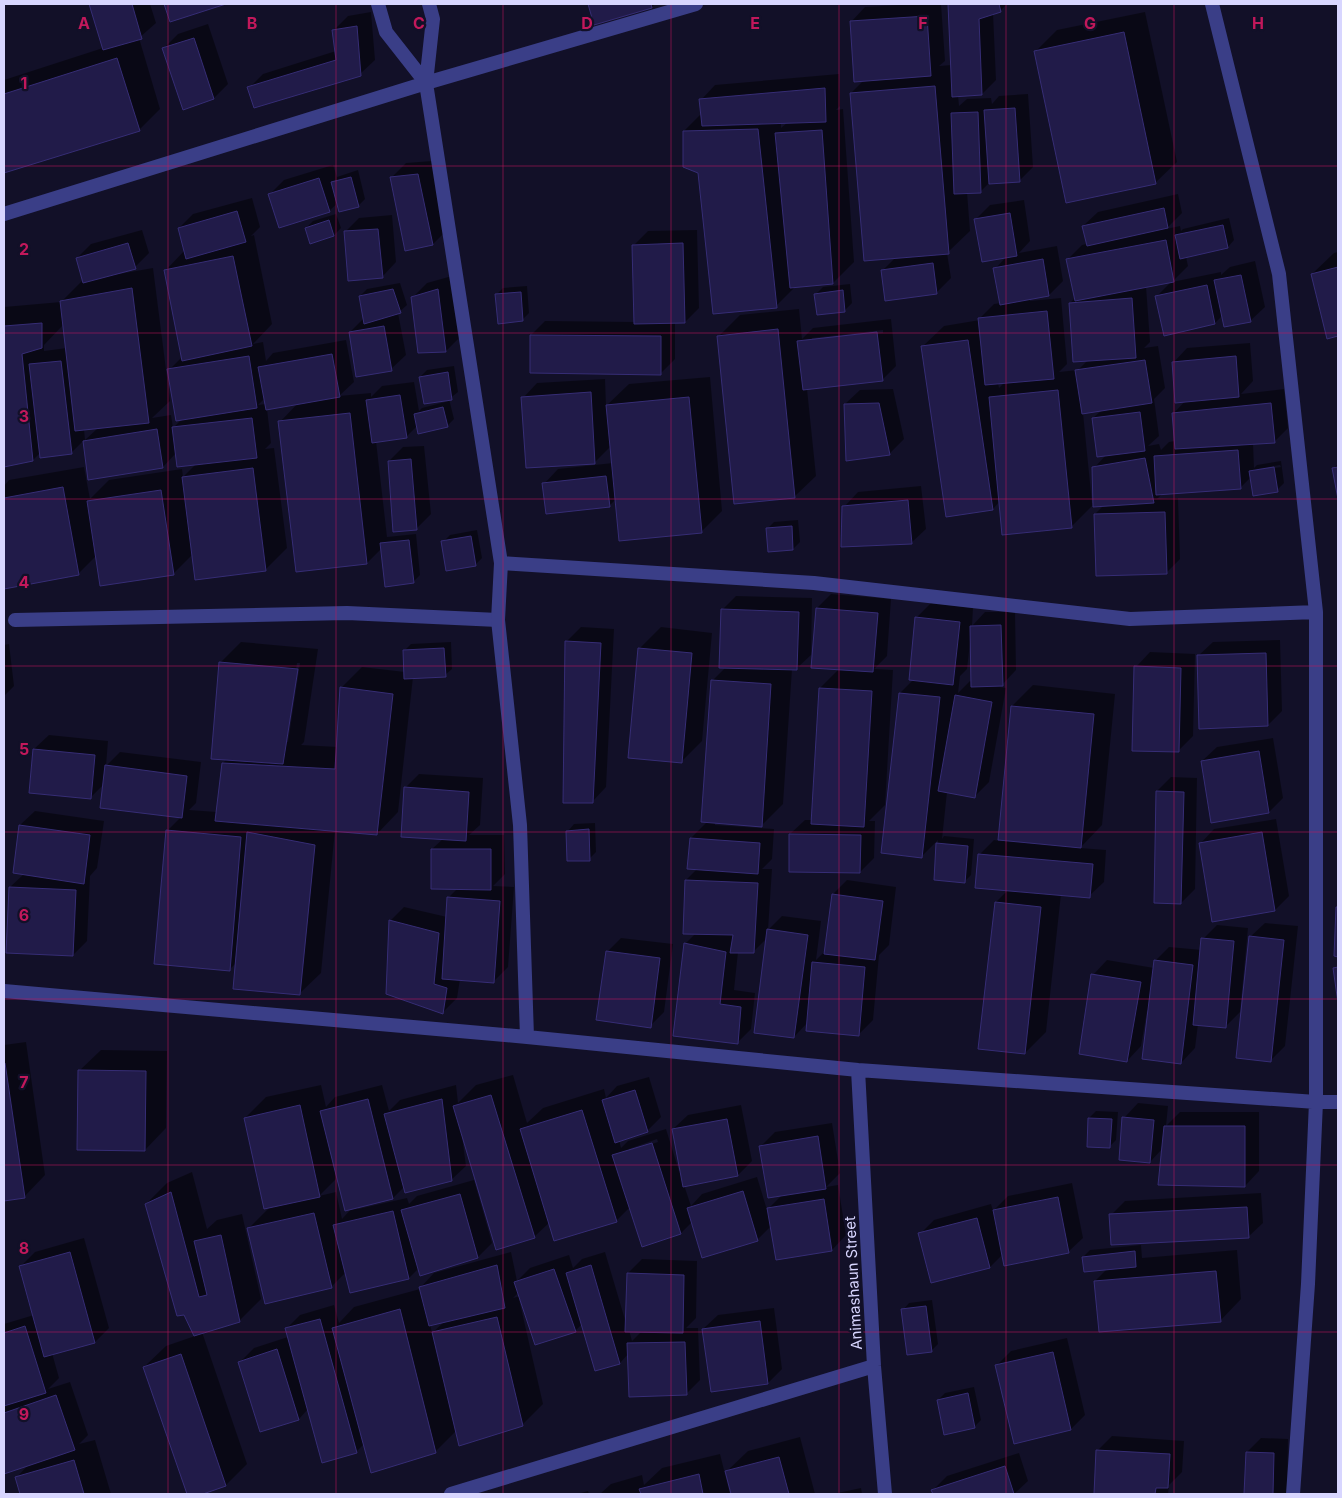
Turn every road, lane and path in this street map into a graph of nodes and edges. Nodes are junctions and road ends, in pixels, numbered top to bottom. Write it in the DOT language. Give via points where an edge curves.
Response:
graph roads {
  1 [pos="378,4"];
  2 [pos="429,4"];
  3 [pos="696,4"];
  4 [pos="1212,4"];
  5 [pos="426,82"];
  6 [pos="4,214"];
  7 [pos="501,563"];
  8 [pos="1316,612"];
  9 [pos="15,620"];
  10 [pos="498,620"];
  11 [pos="4,991"];
  12 [pos="527,1037"];
  13 [pos="858,1070"];
  14 [pos="1316,1102"];
  15 [pos="1338,1102"];
  16 [pos="874,1366"];
  17 [pos="451,1494"];
  18 [pos="885,1494"];
  19 [pos="1293,1494"];
  1 -- 5 [label="street" via="386,32"];
  2 -- 5 [label="street" via="432,19"];
  3 -- 5 [label="street"];
  4 -- 8 [label="street" via="1279,274"];
  5 -- 6 [label="street"];
  5 -- 7 [label="street"];
  7 -- 8 [label="street" via="814,583 1130,619"];
  7 -- 10 [label="street"];
  8 -- 14 [label="street"];
  9 -- 10 [label="street" via="347,613"];
  10 -- 12 [label="street" via="520,825"];
  11 -- 12 [label="street"];
  12 -- 13 [label="street"];
  13 -- 14 [label="street"];
  13 -- 16 [label="street, Animashaun Street"];
  14 -- 15 [label="street"];
  14 -- 19 [label="street" via="1308,1284"];
  16 -- 17 [label="street"];
  16 -- 18 [label="street, Animashaun Street"];
}
